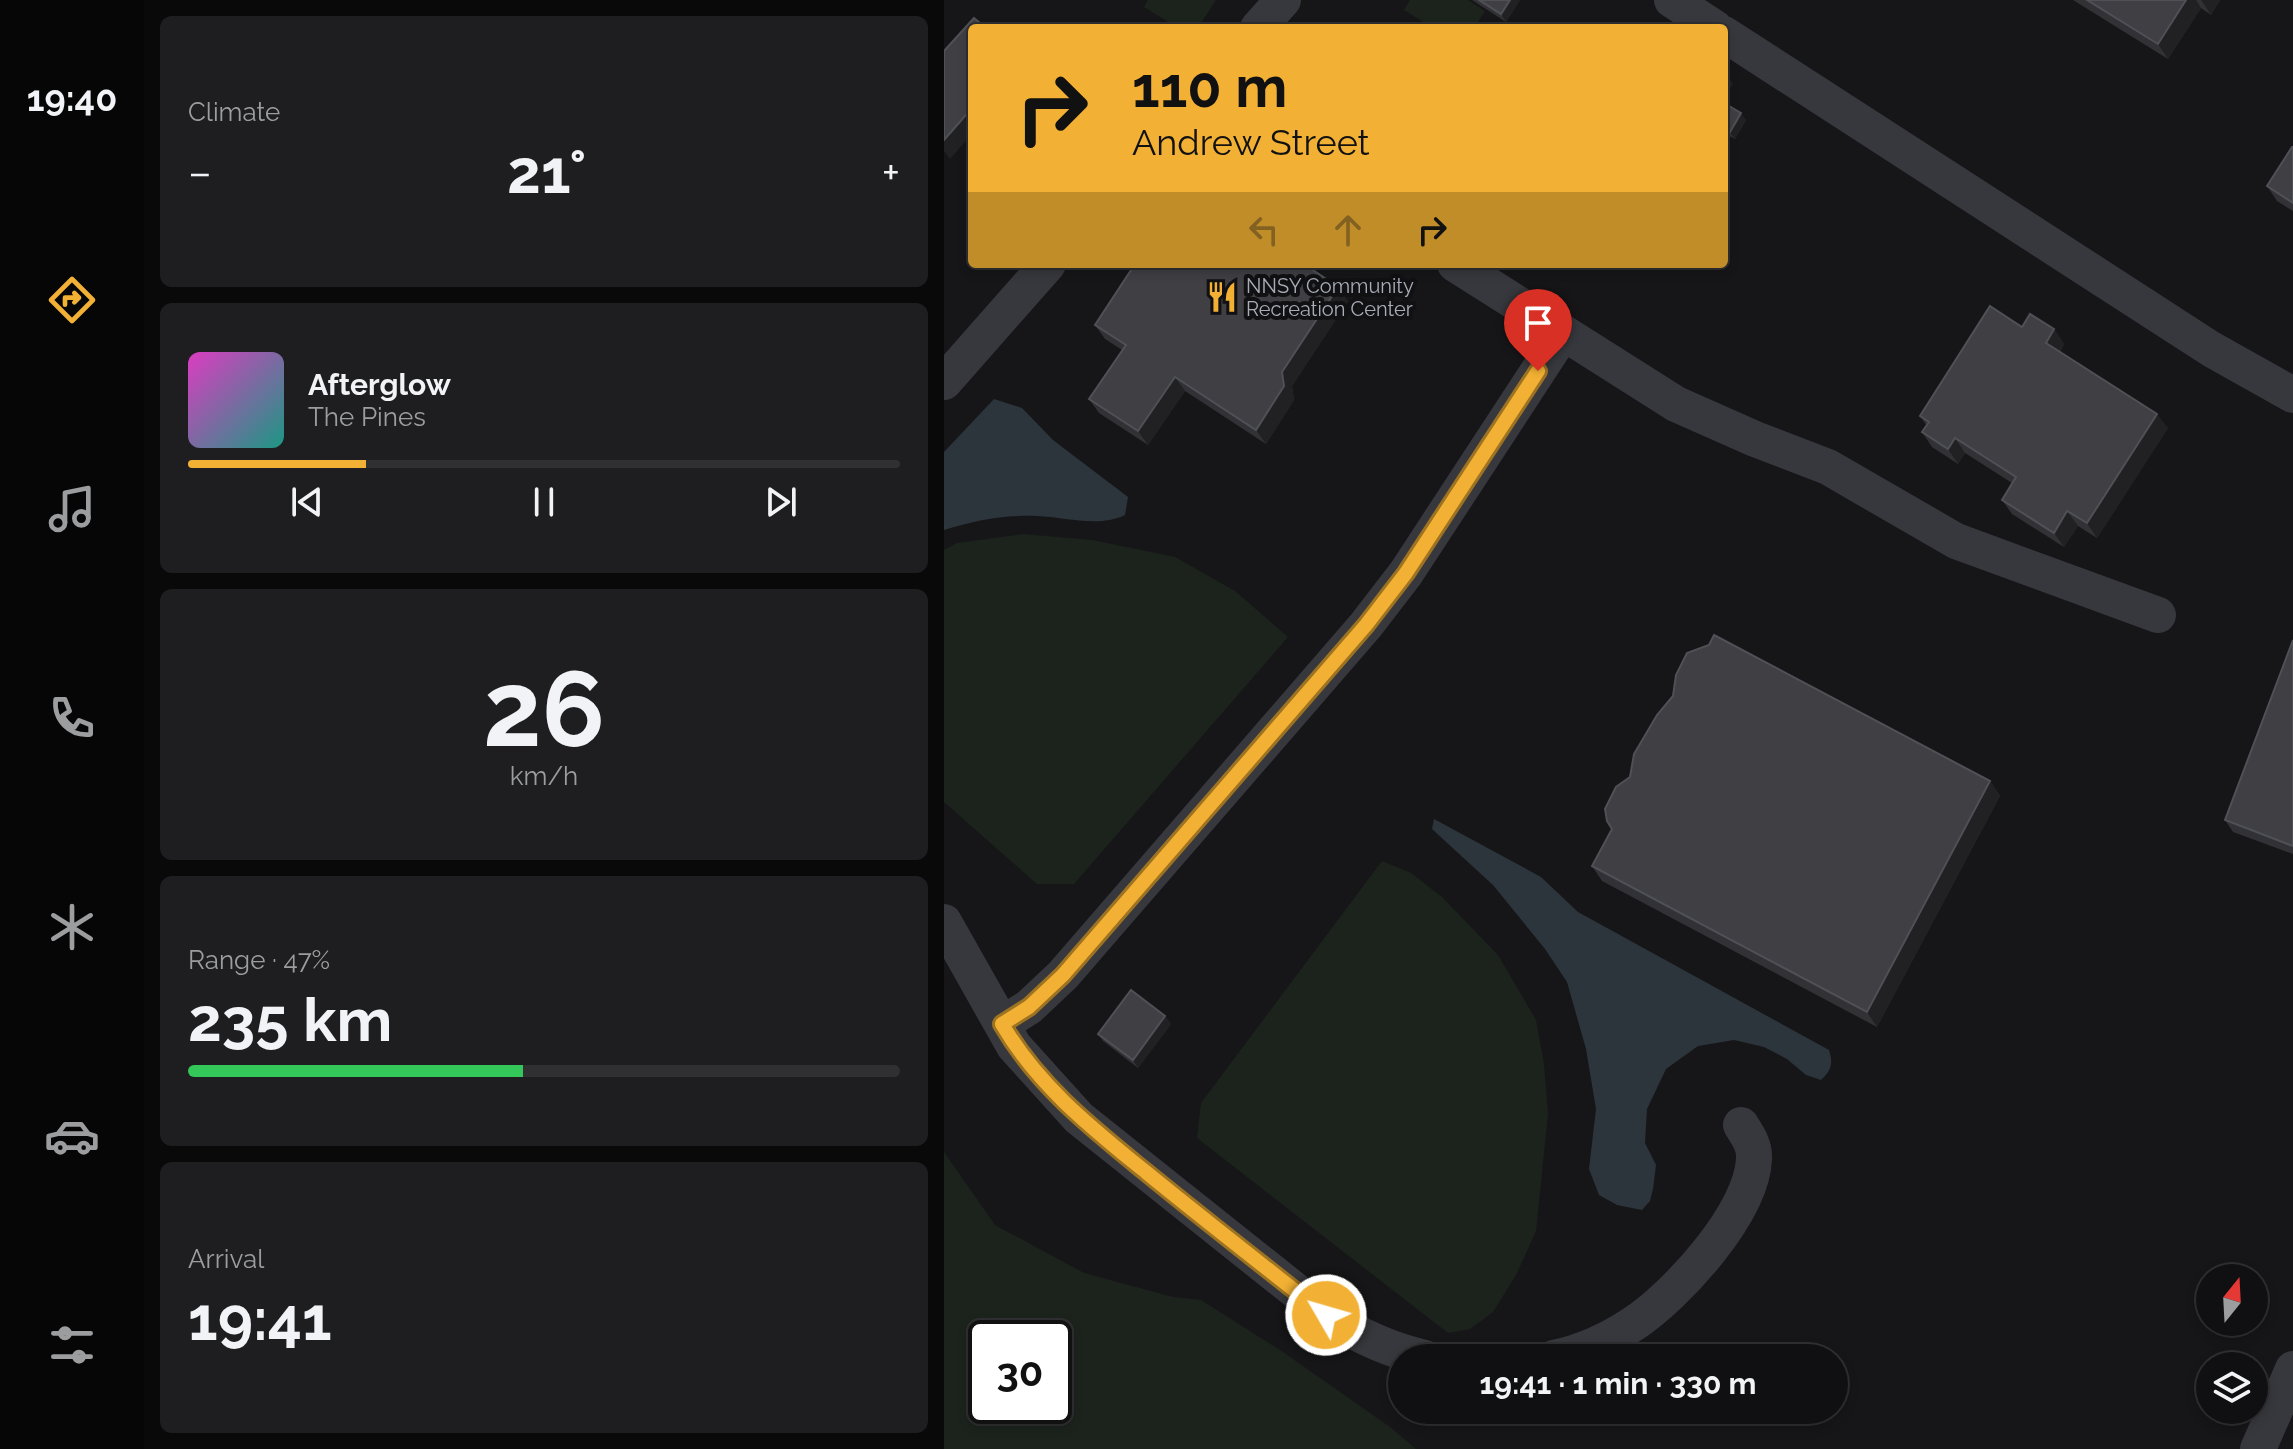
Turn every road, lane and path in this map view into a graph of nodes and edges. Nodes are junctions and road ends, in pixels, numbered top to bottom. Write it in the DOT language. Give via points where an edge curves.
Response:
graph roads {
  1 [pos="1283,0"];
  2 [pos="1672,0"];
  3 [pos="1262,24"];
  4 [pos="1709,24"];
  5 [pos="1728,37"];
  6 [pos="1044,268"];
  7 [pos="1461,268"];
  8 [pos="1563,333"];
  9 [pos="944,382"];
  10 [pos="2293,395"];
  11 [pos="2158,615"];
  12 [pos="944,922"];
  13 [pos="1002,1024"];
  14 [pos="1741,1125"];
  15 [pos="1600,1344"];
  16 [pos="1388,1347"];
  17 [pos="2293,1369"];
  18 [pos="2258,1449"];
  1 -- 3 [label="street"];
  2 -- 4 [label="street"];
  5 -- 10 [label="street" via="2211,349"];
  6 -- 9 [label="street"];
  7 -- 8 [label="street"];
  8 -- 11 [label="street" via="1676,404 1828,467 1956,541"];
  8 -- 13 [label="street" via="1406,573 1366,625 1063,975"];
  12 -- 13 [label="street"];
  13 -- 16 [label="street" via="1039,1077 1079,1118 1352,1332"];
  14 -- 15 [label="street" via="1752,1142 1754,1159 1734,1215 1693,1272 1662,1302"];
  17 -- 18 [label="street"];
}
